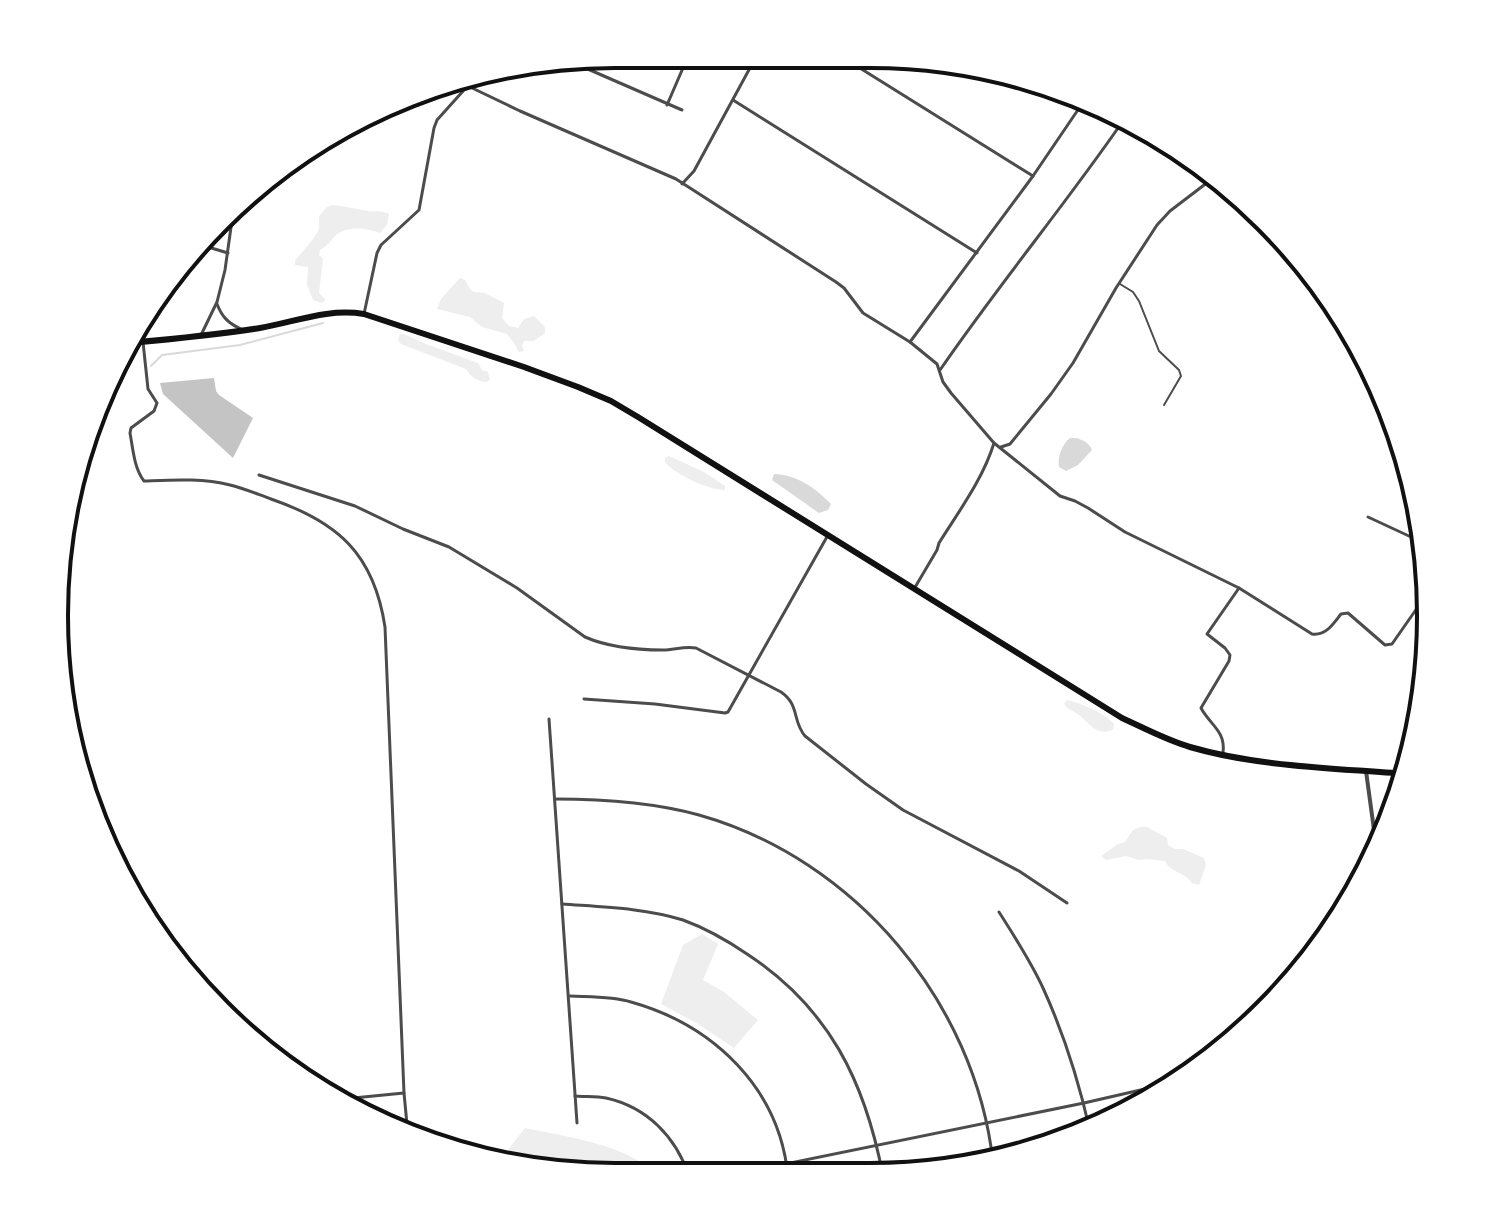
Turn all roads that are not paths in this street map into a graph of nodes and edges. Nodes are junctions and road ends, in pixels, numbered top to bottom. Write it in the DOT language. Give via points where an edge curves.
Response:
graph roads {
  1 [pos="683,68"];
  2 [pos="750,68"];
  3 [pos="860,68"];
  4 [pos="587,69"];
  5 [pos="469,88"];
  6 [pos="466,89"];
  7 [pos="733,100"];
  8 [pos="667,105"];
  9 [pos="682,110"];
  10 [pos="1078,110"];
  11 [pos="1118,128"];
  12 [pos="1033,176"];
  13 [pos="682,184"];
  14 [pos="1206,184"];
  15 [pos="232,225"];
  16 [pos="210,248"];
  17 [pos="228,253"];
  18 [pos="977,253"];
  19 [pos="1119,283"];
  20 [pos="217,302"];
  21 [pos="364,314"];
  22 [pos="244,331"];
  23 [pos="200,336"];
  24 [pos="143,342"];
  25 [pos="910,342"];
  26 [pos="940,370"];
  27 [pos="1164,405"];
  28 [pos="994,443"];
  29 [pos="1001,447"];
  30 [pos="259,475"];
  31 [pos="1368,517"];
  32 [pos="828,535"];
  33 [pos="1411,537"];
  34 [pos="1239,588"];
  35 [pos="914,589"];
  36 [pos="1417,608"];
  37 [pos="749,676"];
  38 [pos="584,699"];
  39 [pos="549,719"];
  40 [pos="1222,755"];
  41 [pos="1366,771"];
  42 [pos="1393,773"];
  43 [pos="555,799"];
  44 [pos="1374,828"];
  45 [pos="1067,903"];
  46 [pos="562,904"];
  47 [pos="999,912"];
  48 [pos="568,996"];
  49 [pos="1144,1089"];
  50 [pos="404,1093"];
  51 [pos="575,1096"];
  52 [pos="356,1098"];
  53 [pos="1084,1103"];
  54 [pos="1087,1118"];
  55 [pos="407,1121"];
  56 [pos="987,1122"];
  57 [pos="577,1123"];
  58 [pos="877,1145"];
  59 [pos="991,1149"];
  60 [pos="683,1163"];
  61 [pos="787,1163"];
  62 [pos="792,1163"];
  63 [pos="880,1163"];
  1 -- 8 [label="street"];
  2 -- 7 [label="street"];
  3 -- 12 [label="street"];
  4 -- 8 [label="street"];
  5 -- 13 [label="street"];
  6 -- 21 [label="street" via="437,120 419,210 377,253"];
  7 -- 13 [label="street"];
  7 -- 18 [label="street"];
  8 -- 9 [label="street"];
  10 -- 12 [label="street"];
  11 -- 26 [label="street"];
  12 -- 18 [label="street"];
  13 -- 25 [label="street" via="836,282 863,313"];
  14 -- 19 [label="street" via="1157,225"];
  15 -- 17 [label="street"];
  16 -- 17 [label="street"];
  17 -- 20 [label="street"];
  18 -- 25 [label="street"];
  19 -- 27 [label="lane" via="1133,292 1159,351 1179,370 1181,376"];
  19 -- 29 [label="street" via="1051,394 1010,444"];
  20 -- 22 [label="street" via="228,323"];
  20 -- 23 [label="street"];
  21 -- 22 [label="main road" via="332,312"];
  21 -- 32 [label="main road" via="611,401"];
  22 -- 23 [label="main road"];
  23 -- 24 [label="main road"];
  24 -- 50 [label="street" via="148,389 157,403 131,428 141,478 230,485 298,508 338,533 365,564 382,606"];
  25 -- 26 [label="street"];
  26 -- 28 [label="street" via="951,393"];
  28 -- 29 [label="street"];
  28 -- 35 [label="street"];
  29 -- 34 [label="street" via="1060,496"];
  30 -- 37 [label="street" via="355,506 449,547 596,642 696,648"];
  31 -- 33 [label="street"];
  32 -- 35 [label="main road"];
  32 -- 37 [label="street"];
  34 -- 36 [label="street" via="1312,634 1325,632 1348,613 1385,645 1392,644"];
  34 -- 40 [label="street" via="1207,634 1230,655 1201,708 1222,735"];
  35 -- 40 [label="main road" via="1122,718"];
  37 -- 38 [label="street" via="725,713"];
  37 -- 45 [label="street" via="787,696 799,729 866,784"];
  39 -- 43 [label="street"];
  40 -- 41 [label="main road"];
  41 -- 42 [label="main road"];
  41 -- 44 [label="street"];
  43 -- 46 [label="street"];
  43 -- 56 [label="street" via="611,799 700,816 780,847 819,873 892,937 926,982 956,1034"];
  46 -- 48 [label="street"];
  46 -- 58 [label="street" via="684,921 765,966 792,989 841,1050"];
  47 -- 53 [label="street" via="1042,987"];
  48 -- 51 [label="street"];
  48 -- 61 [label="street" via="628,1001 713,1041 737,1063 767,1106"];
  49 -- 53 [label="street"];
  50 -- 52 [label="street"];
  50 -- 55 [label="street"];
  51 -- 57 [label="street"];
  51 -- 60 [label="street" via="605,1098 649,1116"];
  53 -- 54 [label="street"];
  53 -- 56 [label="street"];
  56 -- 58 [label="street"];
  56 -- 59 [label="street"];
  58 -- 62 [label="street"];
  58 -- 63 [label="street"];
}
